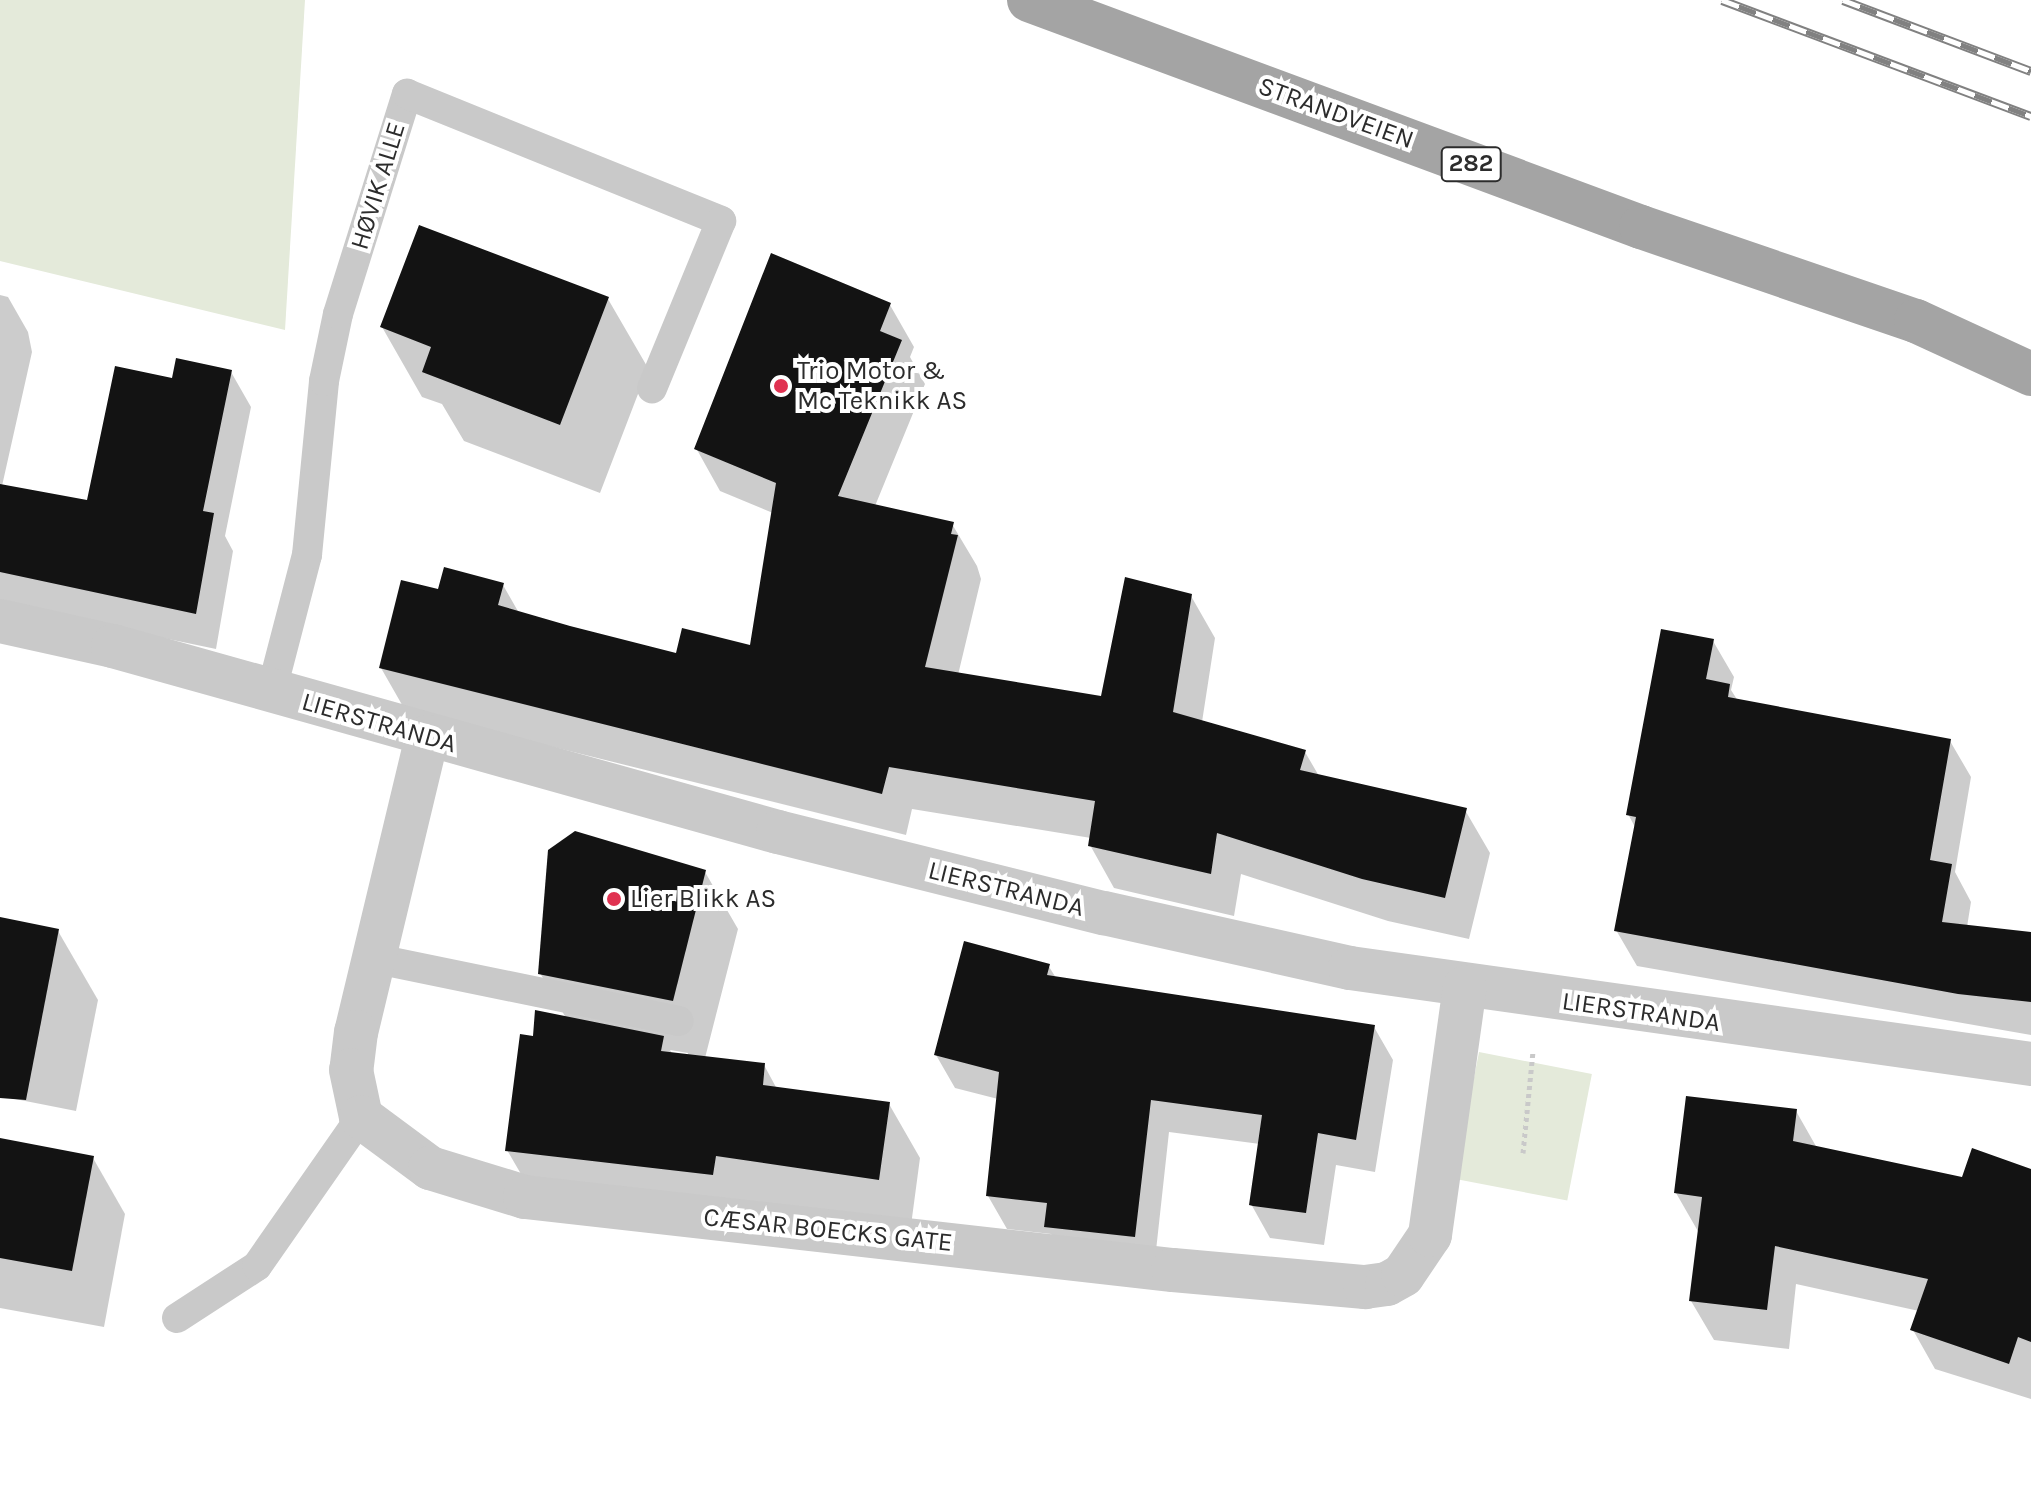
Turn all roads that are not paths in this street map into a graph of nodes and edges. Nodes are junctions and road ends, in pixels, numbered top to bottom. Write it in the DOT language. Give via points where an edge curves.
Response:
graph roads {
  1 [pos="1029,0"];
  2 [pos="1916,321"];
  3 [pos="2031,342"];
  4 [pos="2031,374"];
  5 [pos="652,388"];
  6 [pos="0,621"];
  7 [pos="271,693"];
  8 [pos="427,737"];
  9 [pos="372,958"];
  10 [pos="1465,987"];
  11 [pos="679,1021"];
  12 [pos="2031,1064"];
  13 [pos="361,1117"];
  14 [pos="177,1318"];
  1 -- 2 [label="main road, STRANDVEIEN / 282" via="1641,227"];
  2 -- 3 [label="main road, STRANDVEIEN / 282"];
  2 -- 4 [label="main road, STRANDVEIEN / 282"];
  5 -- 7 [label="lane, HØVIK ALLE" via="721,221 407,94 338,314 324,381 307,555"];
  6 -- 7 [label="street, LIERSTRANDA" via="113,646"];
  7 -- 8 [label="street, LIERSTRANDA"];
  8 -- 9 [label="street"];
  8 -- 10 [label="street, LIERSTRANDA" via="1104,913 1350,968"];
  9 -- 11 [label="lane"];
  9 -- 13 [label="street" via="351,1070"];
  10 -- 12 [label="street, LIERSTRANDA"];
  10 -- 13 [label="street, CÆSAR BOECKS GATE" via="1430,1235 1403,1275 1365,1287 525,1197 430,1168"];
  13 -- 14 [label="lane" via="257,1266"];
}
